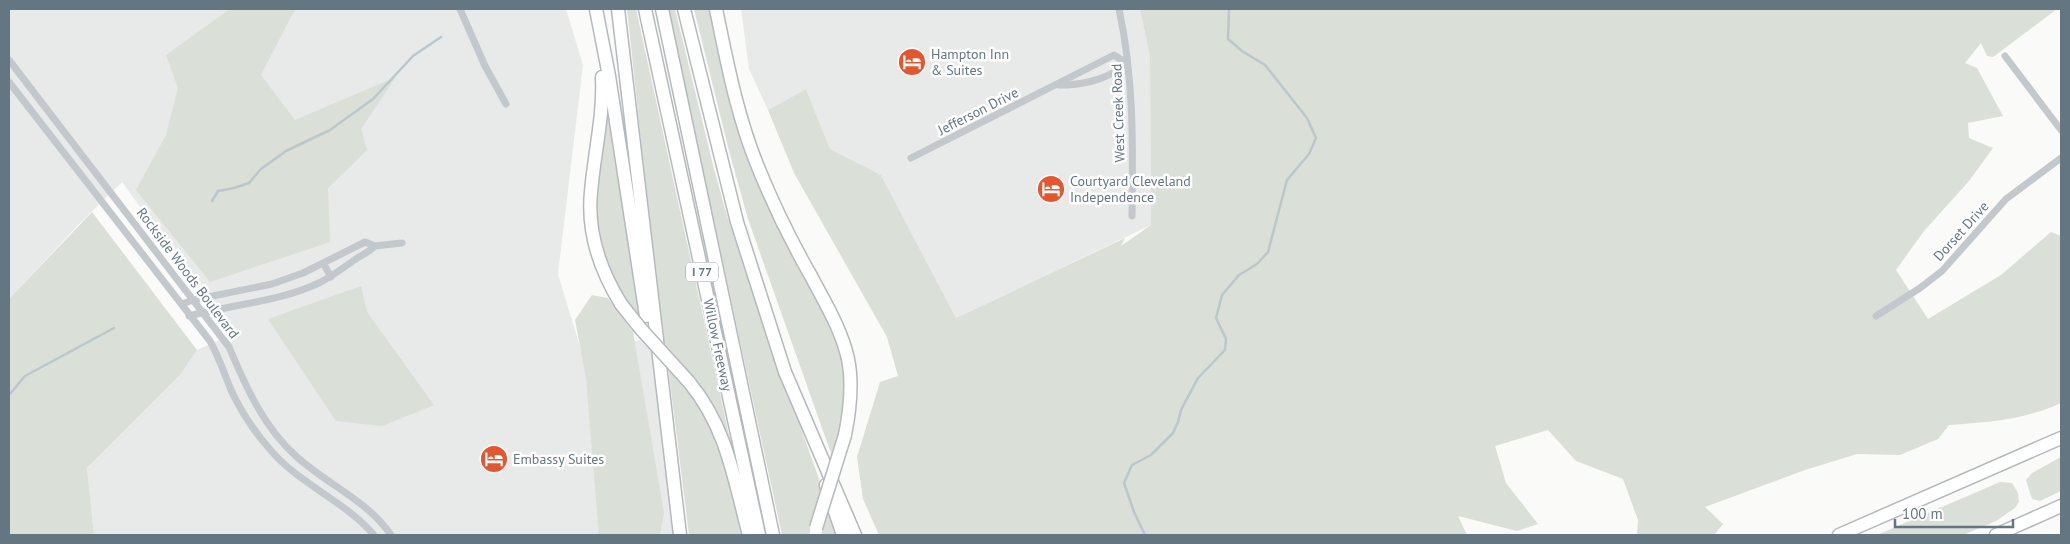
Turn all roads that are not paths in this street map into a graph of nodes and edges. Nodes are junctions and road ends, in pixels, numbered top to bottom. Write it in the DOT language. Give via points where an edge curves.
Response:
graph roads {
  1 [pos="460,9"];
  2 [pos="596,9"];
  3 [pos="618,9"];
  4 [pos="645,9"];
  5 [pos="662,9"];
  6 [pos="684,9"];
  7 [pos="716,9"];
  8 [pos="1119,9"];
  9 [pos="600,30"];
  10 [pos="2005,56"];
  11 [pos="1125,59"];
  12 [pos="9,60"];
  13 [pos="9,82"];
  14 [pos="1056,85"];
  15 [pos="506,104"];
  16 [pos="2061,130"];
  17 [pos="911,158"];
  18 [pos="2061,158"];
  19 [pos="1132,216"];
  20 [pos="402,243"];
  21 [pos="375,246"];
  22 [pos="323,263"];
  23 [pos="331,277"];
  24 [pos="193,300"];
  25 [pos="182,304"];
  26 [pos="202,312"];
  27 [pos="189,316"];
  28 [pos="1876,316"];
  29 [pos="660,379"];
  30 [pos="805,414"];
  31 [pos="2061,438"];
  32 [pos="2061,506"];
  33 [pos="815,531"];
  34 [pos="679,533"];
  35 [pos="374,535"];
  36 [pos="391,535"];
  37 [pos="749,535"];
  38 [pos="759,535"];
  39 [pos="773,535"];
  40 [pos="843,535"];
  41 [pos="855,535"];
  42 [pos="1839,535"];
  43 [pos="1996,535"];
  1 -- 15 [label="street"];
  2 -- 9 [label="highway"];
  3 -- 29 [label="highway"];
  4 -- 38 [label="highway, Willow Freeway / I 77"];
  5 -- 39 [label="highway, Willow Freeway / I 77"];
  6 -- 30 [label="highway" via="737,222 785,372"];
  7 -- 33 [label="highway, bridge" via="742,120 757,164 773,204 832,312 848,361 849,415"];
  8 -- 11 [label="street, West Creek Road"];
  9 -- 29 [label="highway" via="651,346"];
  9 -- 37 [label="highway, bridge" via="603,95 590,210 597,252 621,304 706,404 724,442"];
  10 -- 16 [label="street"];
  11 -- 14 [label="street, Jefferson Drive" via="1114,55"];
  11 -- 14 [label="street, Jefferson Drive" via="1120,69 1094,81"];
  11 -- 19 [label="street, West Creek Road" via="1132,106"];
  12 -- 24 [label="street, Rockside Woods Boulevard"];
  13 -- 25 [label="street, Rockside Woods Boulevard"];
  14 -- 17 [label="street, Jefferson Drive"];
  18 -- 28 [label="street, Dorset Drive" via="2006,199 1942,271"];
  20 -- 21 [label="street"];
  21 -- 22 [label="street" via="365,242"];
  21 -- 23 [label="street"];
  22 -- 23 [label="street"];
  22 -- 24 [label="street" via="272,284"];
  23 -- 26 [label="street" via="284,295"];
  24 -- 25 [label="street"];
  24 -- 26 [label="street, Rockside Woods Boulevard"];
  25 -- 27 [label="street, Rockside Woods Boulevard"];
  26 -- 27 [label="street"];
  26 -- 36 [label="street, Rockside Woods Boulevard" via="229,347 265,421 280,439 320,476 381,520"];
  27 -- 35 [label="street, Rockside Woods Boulevard" via="210,341 239,404 273,453"];
  29 -- 34 [label="highway"];
  30 -- 40 [label="highway"];
  30 -- 41 [label="highway"];
  31 -- 42 [label="highway"];
  32 -- 43 [label="highway"];
}
